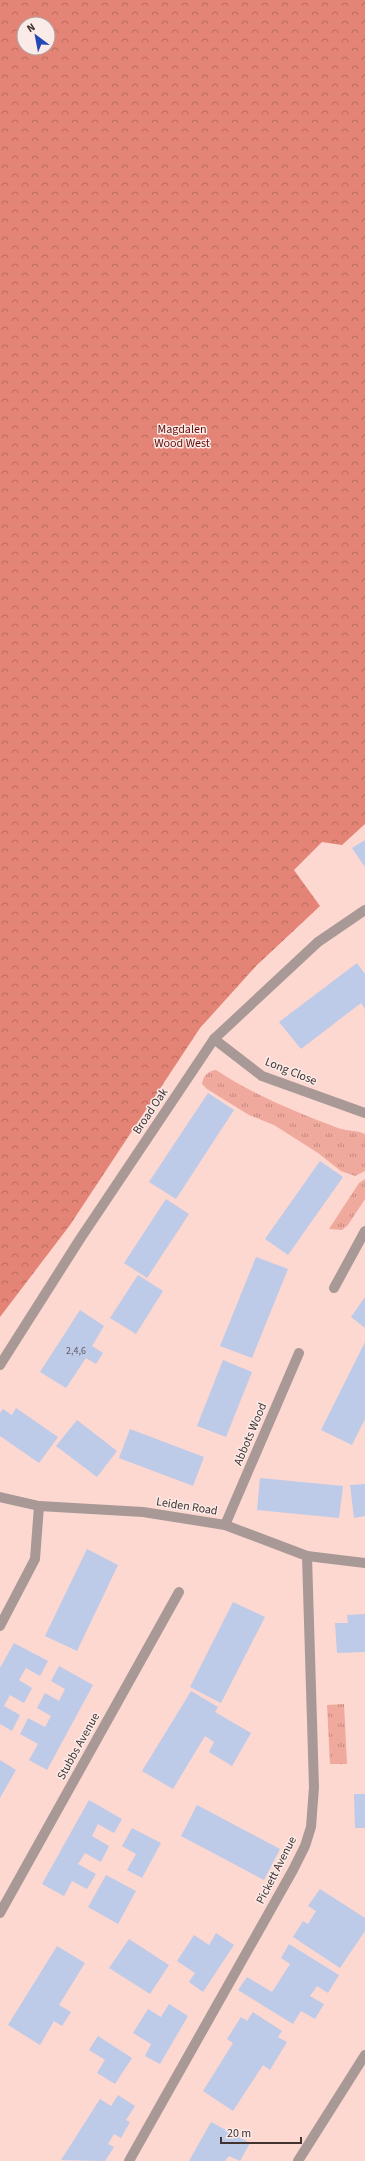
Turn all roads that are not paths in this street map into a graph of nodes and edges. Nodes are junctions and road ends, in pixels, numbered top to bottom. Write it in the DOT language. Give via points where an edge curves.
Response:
graph roads {
  1 [pos="365,910"];
  2 [pos="214,1039"];
  3 [pos="365,1113"];
  4 [pos="365,1231"];
  5 [pos="334,1288"];
  6 [pos="299,1353"];
  7 [pos="0,1365"];
  8 [pos="0,1497"];
  9 [pos="39,1506"];
  10 [pos="225,1525"];
  11 [pos="307,1556"];
  12 [pos="365,1563"];
  13 [pos="179,1592"];
  14 [pos="0,1626"];
  15 [pos="0,1913"];
  16 [pos="365,2055"];
  17 [pos="129,2161"];
  18 [pos="298,2161"];
  1 -- 2 [label="street, Broad Oak" via="318,942"];
  2 -- 3 [label="street, Long Close" via="262,1076"];
  2 -- 7 [label="street, Broad Oak" via="80,1239"];
  4 -- 5 [label="street"];
  6 -- 10 [label="street, Abbots Wood"];
  8 -- 9 [label="street, Leiden Road"];
  9 -- 10 [label="street, Leiden Road" via="143,1512"];
  9 -- 14 [label="street" via="35,1559"];
  10 -- 11 [label="street, Leiden Road"];
  11 -- 12 [label="street, Leiden Road"];
  11 -- 17 [label="street, Pickett Avenue" via="314,1787 311,1827 293,1870"];
  13 -- 15 [label="street, Stubbs Avenue"];
  16 -- 18 [label="street"];
}
